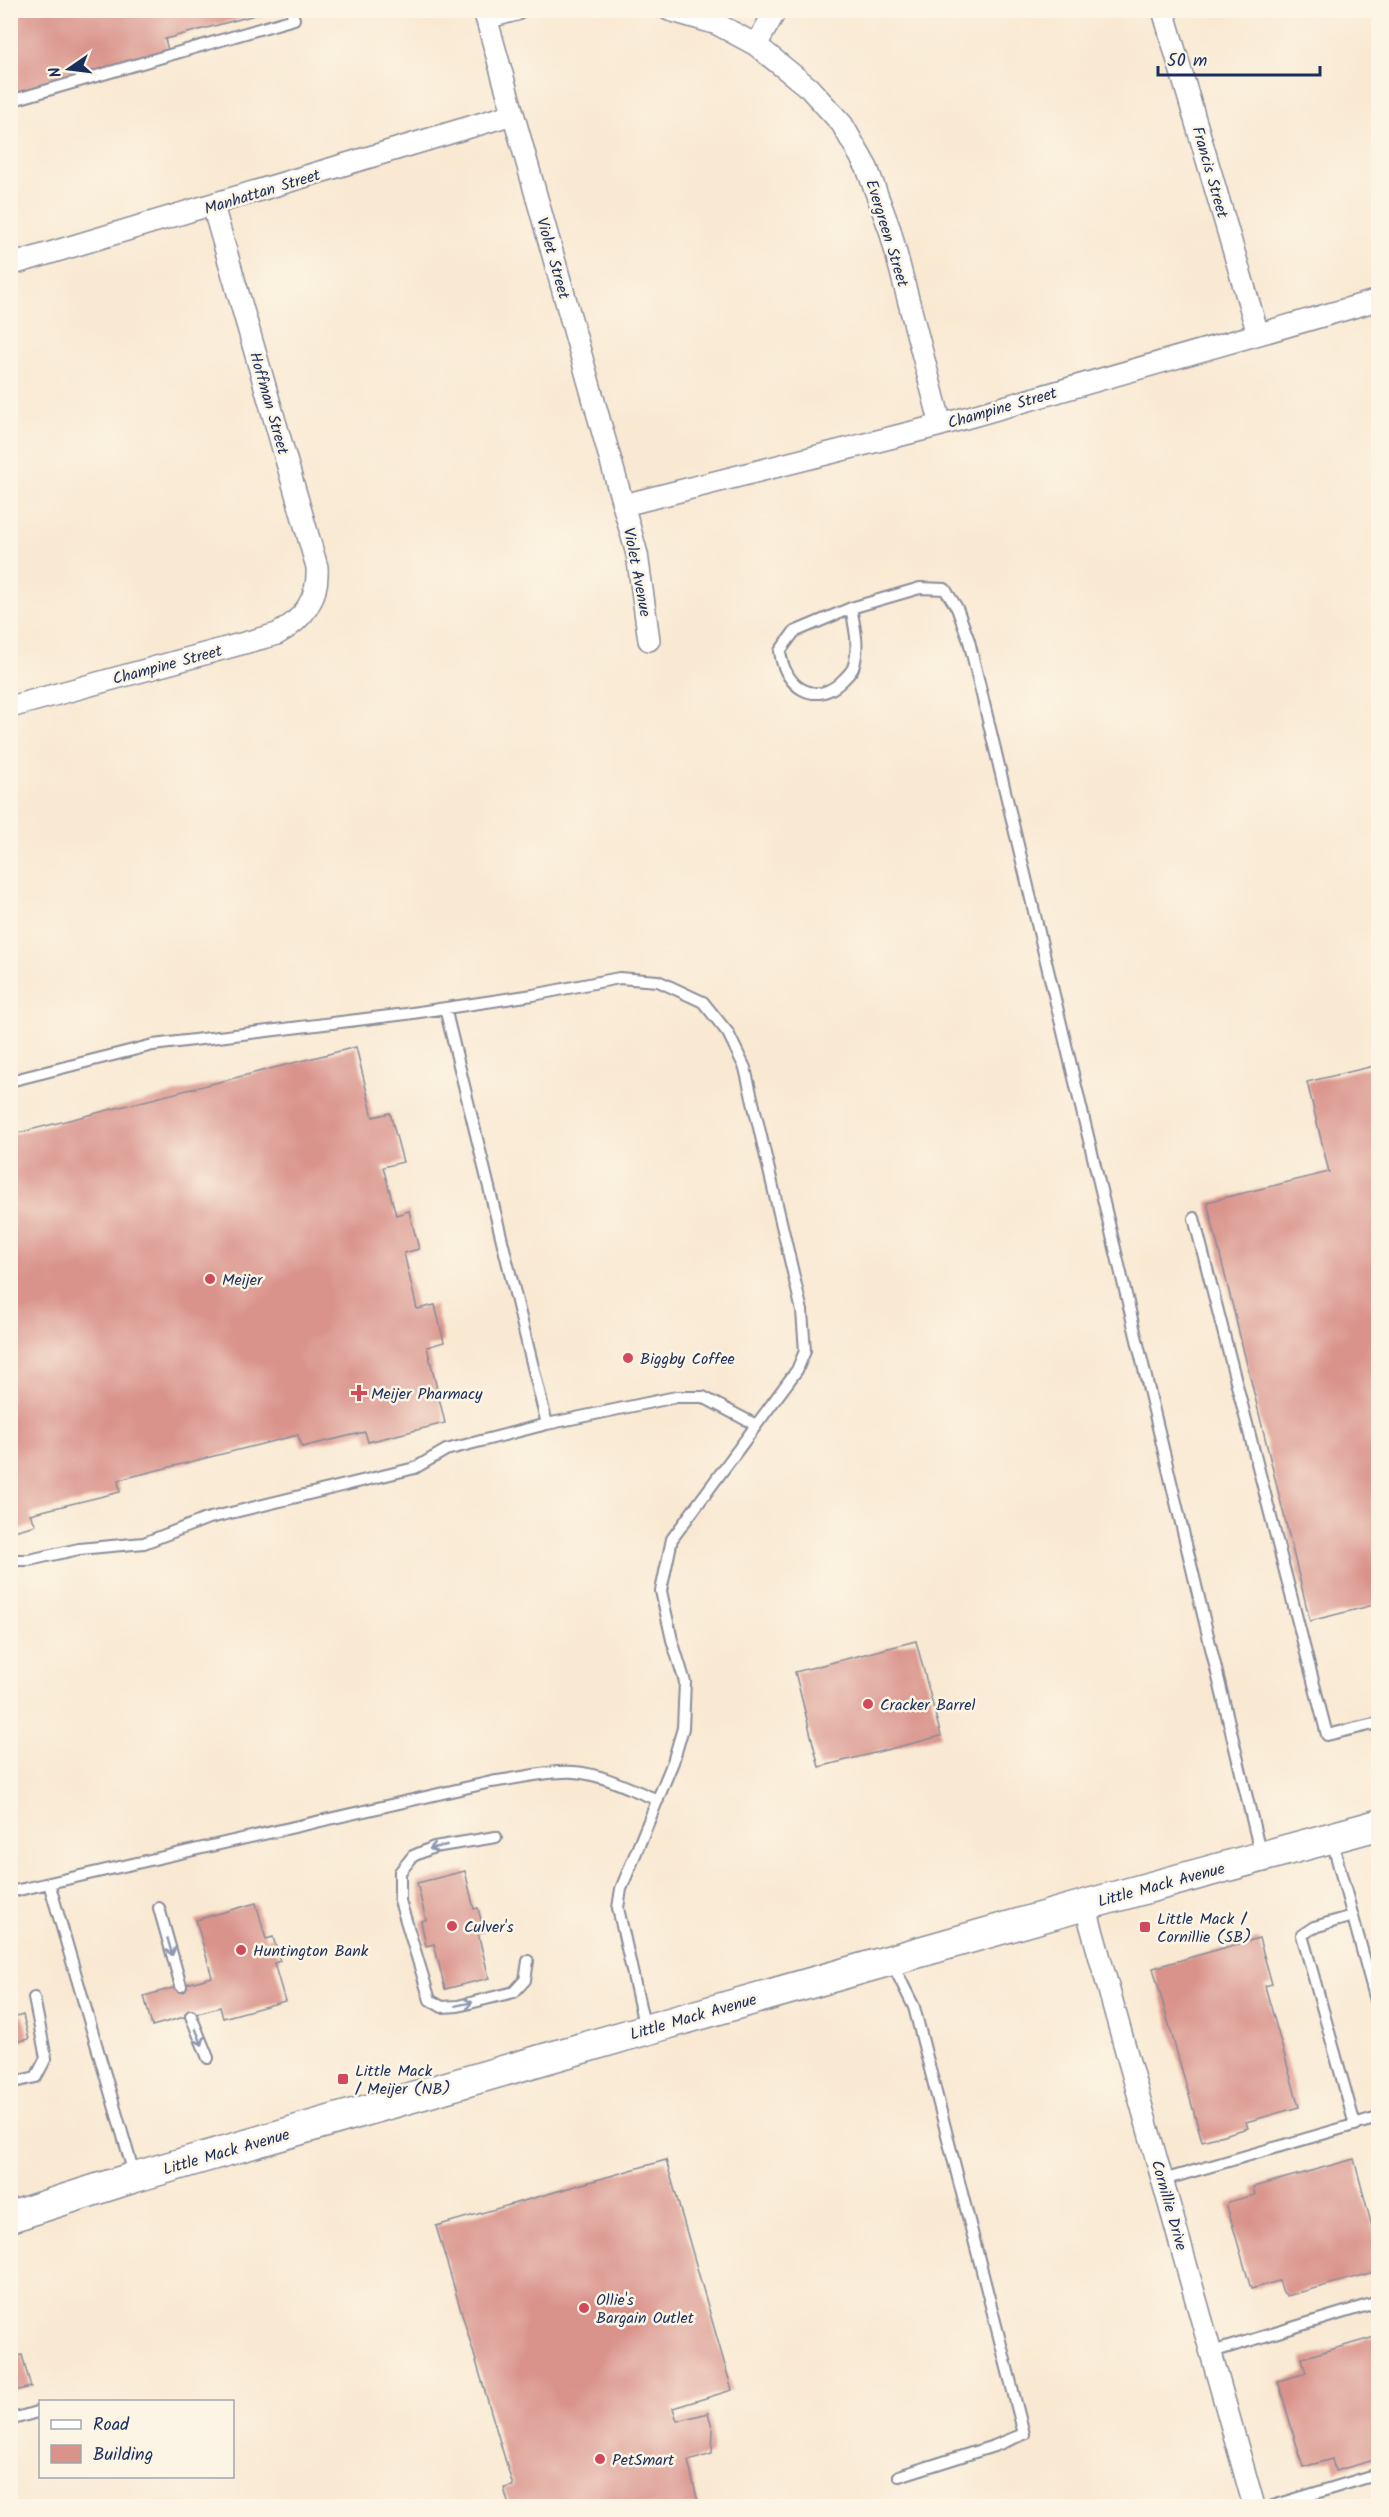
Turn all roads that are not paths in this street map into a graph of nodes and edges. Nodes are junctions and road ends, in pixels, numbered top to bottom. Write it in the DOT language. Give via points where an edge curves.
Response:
graph roads {
  1 [pos="291,10"];
  2 [pos="516,10"];
  3 [pos="669,10"];
  4 [pos="776,10"];
  5 [pos="1163,10"];
  6 [pos="485,14"];
  7 [pos="720,17"];
  8 [pos="756,45"];
  9 [pos="10,101"];
  10 [pos="513,114"];
  11 [pos="213,206"];
  12 [pos="10,265"];
  13 [pos="1378,300"];
  14 [pos="1258,334"];
  15 [pos="941,425"];
  16 [pos="624,506"];
  17 [pos="312,601"];
  18 [pos="851,608"];
  19 [pos="649,640"];
  20 [pos="10,707"];
  21 [pos="445,1008"];
  22 [pos="10,1081"];
  23 [pos="1194,1218"];
  24 [pos="547,1424"];
  25 [pos="756,1425"];
  26 [pos="10,1560"];
  27 [pos="1378,1723"];
  28 [pos="658,1800"];
  29 [pos="1378,1826"];
  30 [pos="496,1837"];
  31 [pos="1331,1837"];
  32 [pos="1262,1856"];
  33 [pos="49,1883"];
  34 [pos="10,1892"];
  35 [pos="1084,1905"];
  36 [pos="159,1908"];
  37 [pos="1353,1916"];
  38 [pos="528,1961"];
  39 [pos="890,1961"];
  40 [pos="181,1986"];
  41 [pos="34,1998"];
  42 [pos="1378,2008"];
  43 [pos="191,2016"];
  44 [pos="645,2030"];
  45 [pos="208,2058"];
  46 [pos="10,2083"];
  47 [pos="1378,2118"];
  48 [pos="1355,2125"];
  49 [pos="135,2177"];
  50 [pos="1163,2180"];
  51 [pos="10,2217"];
  52 [pos="1378,2302"];
  53 [pos="1212,2352"];
  54 [pos="39,2411"];
  55 [pos="10,2420"];
  56 [pos="1378,2474"];
  57 [pos="899,2476"];
  58 [pos="1254,2506"];
  59 [pos="1274,2506"];
  1 -- 9 [label="lane" via="294,20"];
  2 -- 6 [label="street"];
  3 -- 7 [label="street, Evergreen Street"];
  4 -- 8 [label="street"];
  5 -- 14 [label="street, Francis Street"];
  6 -- 10 [label="street, Violet Street"];
  7 -- 8 [label="street, Evergreen Street"];
  8 -- 15 [label="street, Evergreen Street" via="809,88 842,124 867,168 890,230"];
  10 -- 11 [label="street, Manhattan Street"];
  10 -- 16 [label="street, Violet Street"];
  11 -- 12 [label="street, Manhattan Street"];
  11 -- 17 [label="street, Hoffman Street" via="317,567"];
  13 -- 14 [label="street, Champine Street"];
  14 -- 15 [label="street, Champine Street"];
  15 -- 16 [label="street, Champine Street"];
  16 -- 19 [label="street, Violet Avenue" via="637,554"];
  17 -- 20 [label="street, Champine Street" via="303,615 277,634"];
  18 -- 18 [label="lane" via="794,632 780,651 782,666 793,685 812,694 835,689 853,670 857,641"];
  18 -- 32 [label="lane" via="920,588 945,589 969,641"];
  21 -- 22 [label="lane" via="153,1045"];
  21 -- 24 [label="lane"];
  21 -- 25 [label="lane" via="620,978 658,981 703,1002 728,1033 745,1068 802,1311 805,1351 797,1370"];
  23 -- 27 [label="lane" via="1327,1735"];
  24 -- 25 [label="lane" via="676,1397 703,1396"];
  24 -- 26 [label="lane" via="446,1450 415,1468 390,1475 206,1519 144,1543"];
  25 -- 28 [label="lane" via="672,1539 664,1566 661,1591 684,1682 683,1728"];
  28 -- 33 [label="lane" via="573,1772 529,1776"];
  28 -- 44 [label="lane" via="621,1889 618,1908"];
  29 -- 31 [label="main road, Little Mack Avenue"];
  30 -- 38 [label="lane, one-way" via="434,1847 413,1856 400,1872 400,1901 430,2000 442,2007 514,1992 525,1980"];
  31 -- 32 [label="main road, Little Mack Avenue"];
  31 -- 37 [label="lane"];
  32 -- 35 [label="main road, Little Mack Avenue"];
  33 -- 34 [label="lane"];
  33 -- 49 [label="lane"];
  35 -- 39 [label="main road, Little Mack Avenue"];
  35 -- 50 [label="street, Cornillie Drive"];
  36 -- 40 [label="lane, one-way"];
  37 -- 42 [label="lane"];
  37 -- 48 [label="lane" via="1314,1927 1302,1935"];
  39 -- 44 [label="main road, Little Mack Avenue"];
  39 -- 57 [label="lane" via="914,2007 1024,2434"];
  41 -- 46 [label="lane" via="46,2058 36,2077"];
  43 -- 45 [label="lane, one-way"];
  44 -- 49 [label="main road, Little Mack Avenue"];
  47 -- 48 [label="lane"];
  48 -- 50 [label="lane"];
  49 -- 51 [label="main road, Little Mack Avenue"];
  50 -- 53 [label="street, Cornillie Drive"];
  52 -- 53 [label="lane"];
  53 -- 58 [label="street, Cornillie Drive"];
  54 -- 55 [label="lane"];
  56 -- 59 [label="lane"];
}
